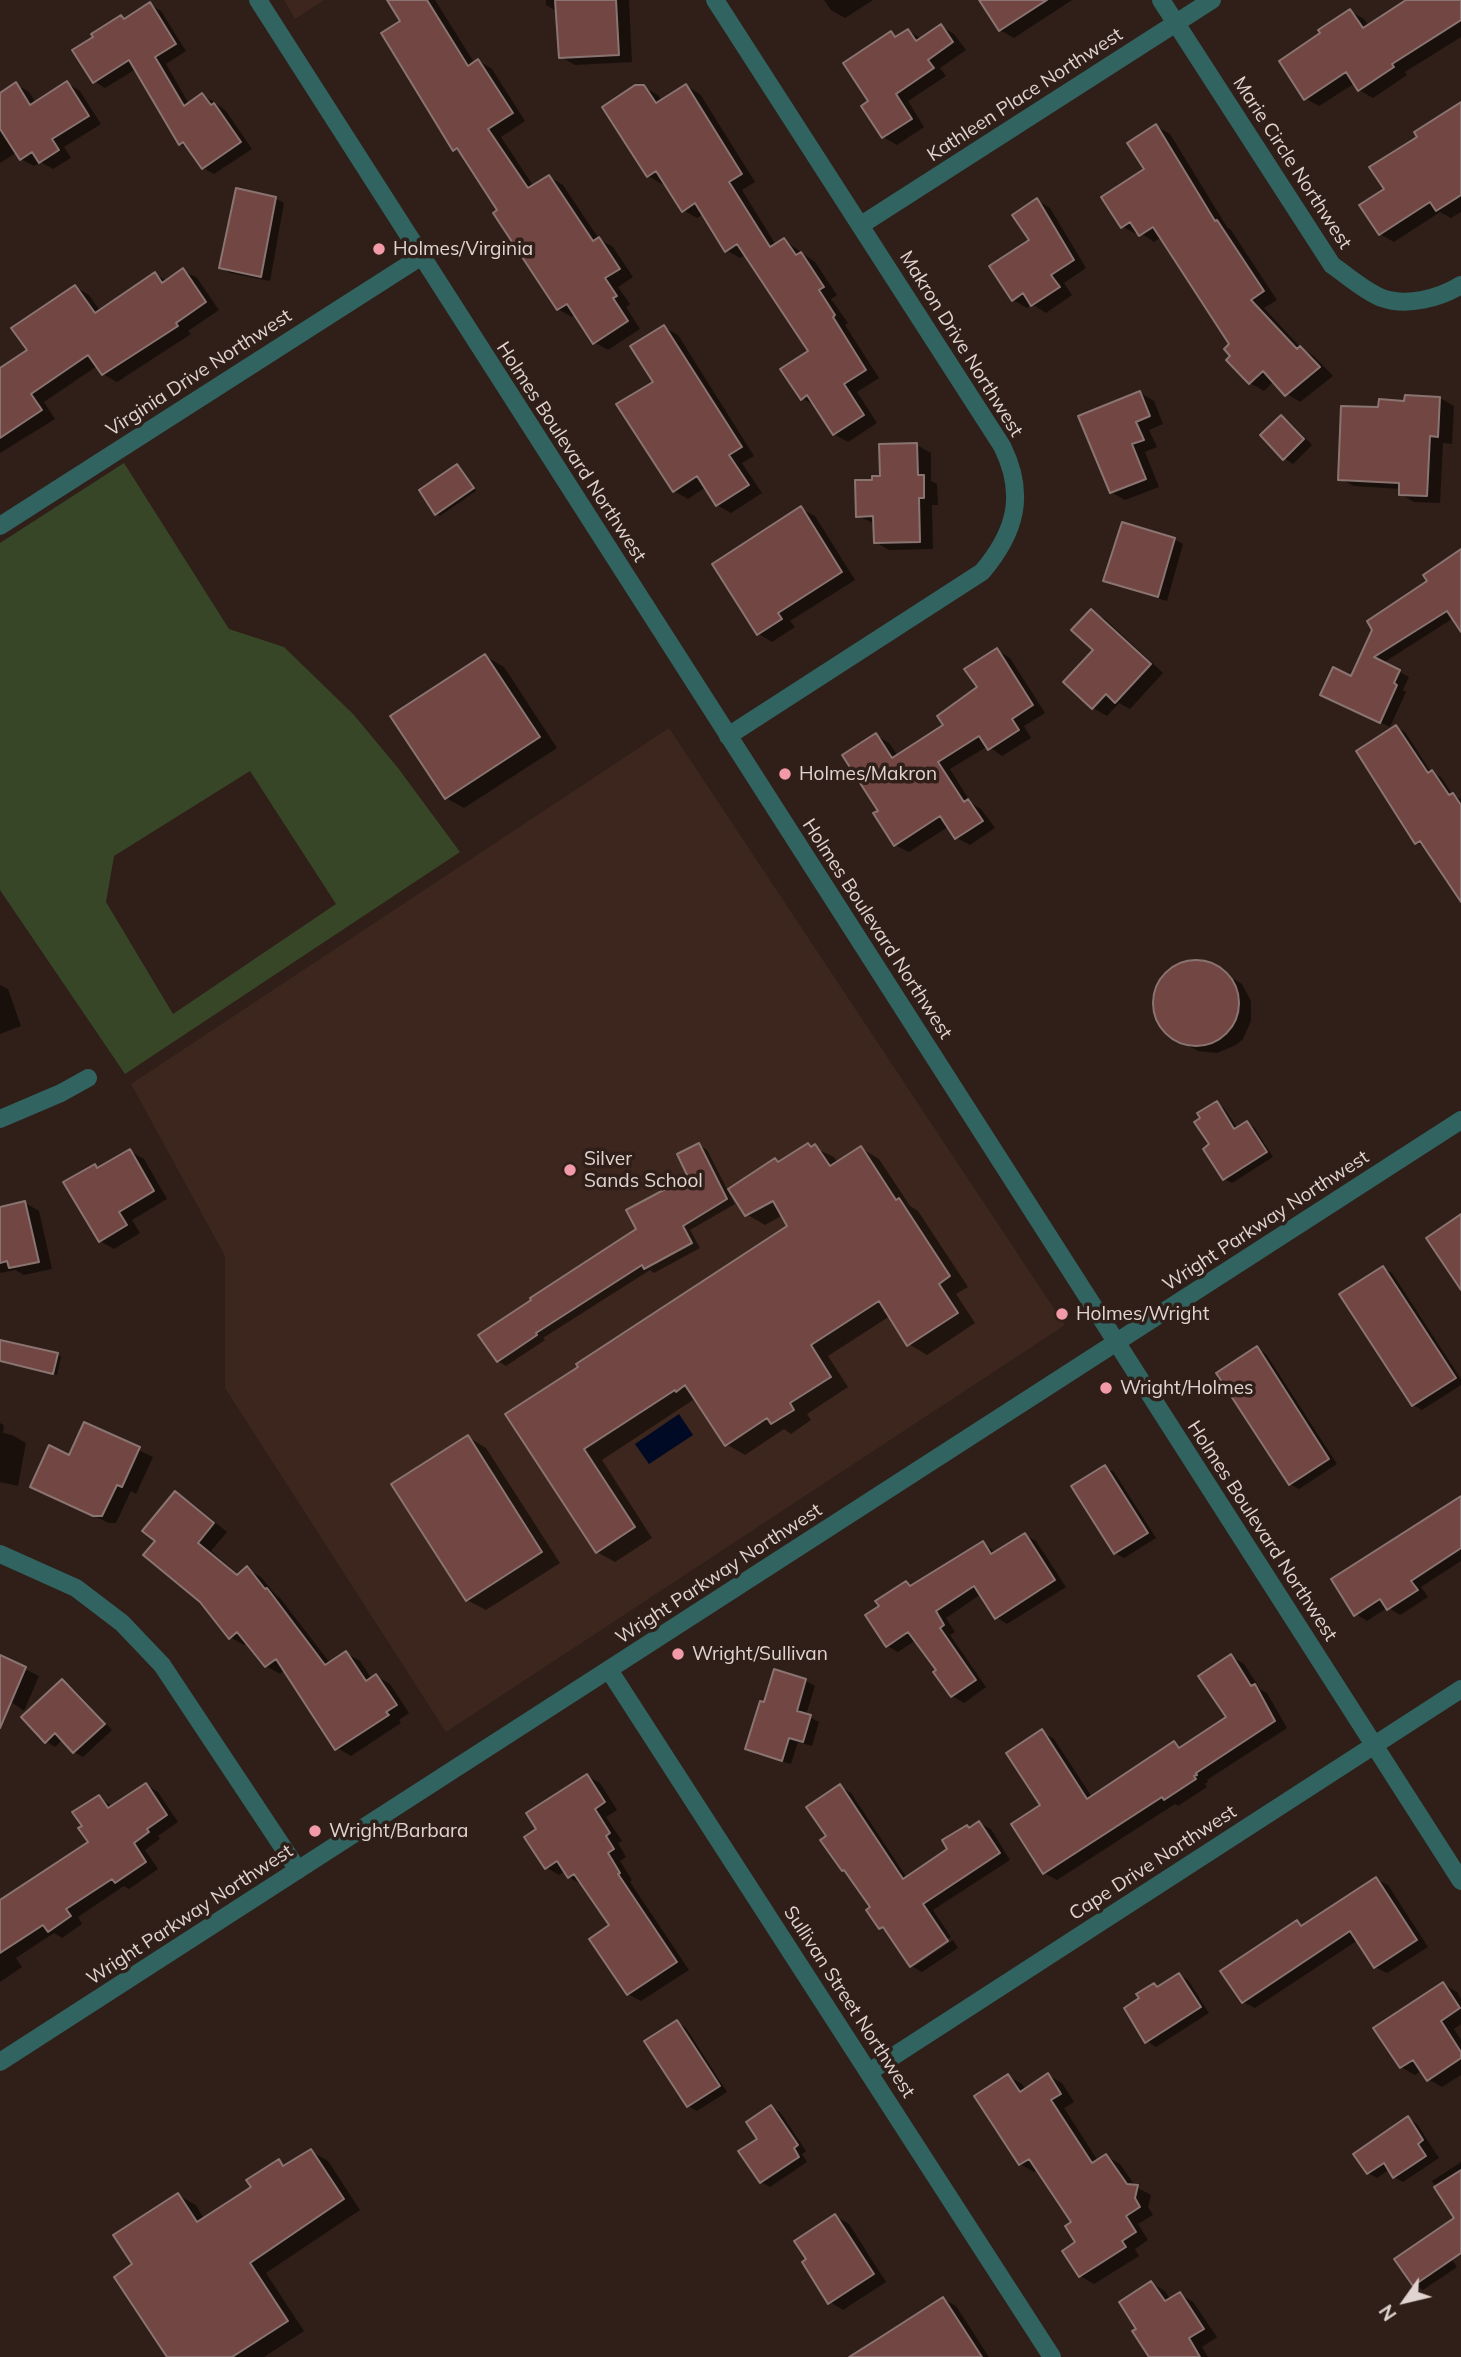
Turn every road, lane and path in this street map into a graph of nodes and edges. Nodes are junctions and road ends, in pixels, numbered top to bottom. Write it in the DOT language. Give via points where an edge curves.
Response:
graph roads {
  1 [pos="258,0"];
  2 [pos="715,0"];
  3 [pos="1161,0"];
  4 [pos="1212,0"];
  5 [pos="1176,23"];
  6 [pos="861,225"];
  7 [pos="422,256"];
  8 [pos="1461,285"];
  9 [pos="0,526"];
  10 [pos="728,736"];
  11 [pos="88,1078"];
  12 [pos="0,1119"];
  13 [pos="1461,1120"];
  14 [pos="1116,1343"];
  15 [pos="0,1554"];
  16 [pos="609,1670"];
  17 [pos="1461,1689"];
  18 [pos="1374,1745"];
  19 [pos="298,1870"];
  20 [pos="1461,1881"];
  21 [pos="0,2062"];
  22 [pos="869,2072"];
  23 [pos="1052,2357"];
  1 -- 7 [label="street, Holmes Boulevard Northwest"];
  2 -- 6 [label="street, Makron Drive Northwest"];
  3 -- 5 [label="street, Marie Circle Northwest"];
  4 -- 5 [label="street, Kathleen Place Northwest"];
  5 -- 6 [label="street, Kathleen Place Northwest"];
  5 -- 8 [label="street, Marie Circle Northwest" via="1332,265 1383,298 1402,301 1428,299"];
  6 -- 10 [label="street, Makron Drive Northwest" via="1009,459 1016,491 1015,517 997,555 982,572"];
  7 -- 9 [label="street, Virginia Drive Northwest"];
  7 -- 10 [label="street, Holmes Boulevard Northwest"];
  10 -- 14 [label="street, Holmes Boulevard Northwest"];
  11 -- 12 [label="street"];
  13 -- 14 [label="street, Wright Parkway Northwest"];
  14 -- 16 [label="street, Wright Parkway Northwest"];
  14 -- 18 [label="street, Holmes Boulevard Northwest"];
  15 -- 19 [label="street" via="76,1588 122,1623 162,1665"];
  16 -- 19 [label="street, Wright Parkway Northwest"];
  16 -- 22 [label="street, Sullivan Street Northwest"];
  17 -- 18 [label="street, Cape Drive Northwest"];
  18 -- 20 [label="street, Holmes Boulevard Northwest"];
  18 -- 22 [label="street, Cape Drive Northwest"];
  19 -- 21 [label="street, Wright Parkway Northwest"];
  22 -- 23 [label="street, Sullivan Street Northwest"];
}
